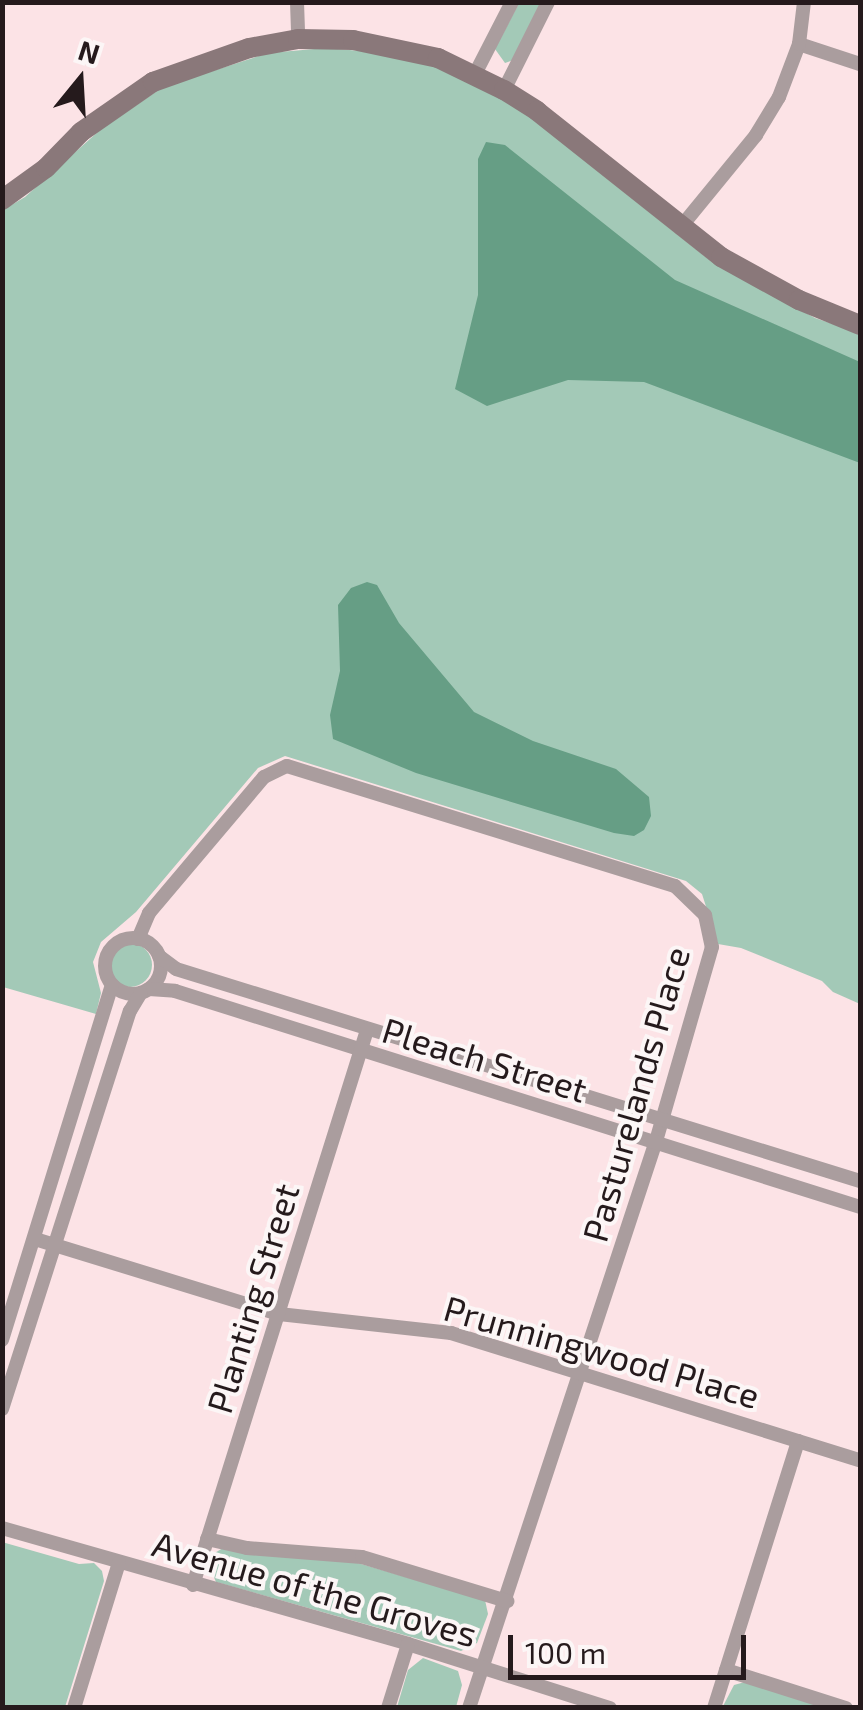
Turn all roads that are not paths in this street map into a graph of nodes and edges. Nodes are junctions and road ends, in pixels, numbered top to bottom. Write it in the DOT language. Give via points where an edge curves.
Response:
graph roads {
  1 [pos="296,2"];
  2 [pos="512,2"];
  3 [pos="548,2"];
  4 [pos="804,2"];
  5 [pos="298,39"];
  6 [pos="799,44"];
  7 [pos="860,64"];
  8 [pos="475,74"];
  9 [pos="504,90"];
  10 [pos="2,200"];
  11 [pos="680,228"];
  12 [pos="860,325"];
  13 [pos="138,939"];
  14 [pos="159,956"];
  15 [pos="112,985"];
  16 [pos="145,991"];
  17 [pos="367,1030"];
  18 [pos="360,1052"];
  19 [pos="659,1121"];
  20 [pos="655,1144"];
  21 [pos="860,1181"];
  22 [pos="860,1207"];
  23 [pos="35,1239"];
  24 [pos="55,1246"];
  25 [pos="279,1314"];
  26 [pos="2,1340"];
  27 [pos="580,1373"];
  28 [pos="2,1409"];
  29 [pos="798,1440"];
  30 [pos="860,1460"];
  31 [pos="2,1528"];
  32 [pos="207,1539"];
  33 [pos="119,1563"];
  34 [pos="194,1584"];
  35 [pos="507,1601"];
  36 [pos="408,1644"];
  37 [pos="482,1667"];
  38 [pos="726,1670"];
  39 [pos="74,1708"];
  40 [pos="388,1708"];
  41 [pos="469,1708"];
  42 [pos="610,1708"];
  43 [pos="714,1708"];
  44 [pos="846,1708"];
  1 -- 5 [label="street"];
  2 -- 8 [label="street"];
  3 -- 9 [label="street"];
  4 -- 6 [label="street"];
  5 -- 8 [label="street" via="402,48"];
  5 -- 10 [label="street" via="195,64 152,82"];
  6 -- 7 [label="street"];
  6 -- 11 [label="street" via="756,135"];
  8 -- 9 [label="street"];
  9 -- 11 [label="street"];
  11 -- 12 [label="street" via="756,278"];
  13 -- 14 [label="street"];
  13 -- 15 [label="street" via="122,940 109,952 105,969"];
  13 -- 19 [label="street, Pasturelands Place" via="149,913 264,778 288,766 676,886 706,915 712,948"];
  14 -- 16 [label="street" via="160,972"];
  14 -- 17 [label="street, Pleach Street" via="176,969"];
  15 -- 16 [label="street" via="122,992"];
  15 -- 23 [label="street"];
  16 -- 18 [label="street, Pleach Street" via="175,992"];
  16 -- 24 [label="street" via="130,1010"];
  17 -- 18 [label="street, Planting Street"];
  17 -- 19 [label="street, Pleach Street"];
  18 -- 20 [label="street, Pleach Street"];
  18 -- 25 [label="street, Planting Street"];
  19 -- 20 [label="street, Pasturelands Place"];
  19 -- 21 [label="street, Pleach Street"];
  20 -- 22 [label="street, Pleach Street"];
  20 -- 27 [label="street, Pasturelands Place"];
  23 -- 24 [label="street, Prunningwood Place"];
  23 -- 26 [label="street"];
  24 -- 25 [label="street, Prunningwood Place"];
  24 -- 28 [label="street"];
  25 -- 27 [label="street, Prunningwood Place" via="450,1333"];
  25 -- 32 [label="street, Planting Street"];
  27 -- 29 [label="street, Prunningwood Place"];
  27 -- 35 [label="street, Pasturelands Place"];
  29 -- 30 [label="street, Prunningwood Place"];
  29 -- 38 [label="street"];
  31 -- 33 [label="street, Avenue of the Groves"];
  32 -- 34 [label="street, Planting Street"];
  32 -- 35 [label="street" via="362,1557"];
  33 -- 34 [label="street, Avenue of the Groves"];
  33 -- 39 [label="street"];
  34 -- 36 [label="street, Avenue of the Groves"];
  35 -- 37 [label="street, Pasturelands Place"];
  36 -- 37 [label="street, Avenue of the Groves"];
  36 -- 40 [label="street"];
  37 -- 41 [label="street, Pasturelands Place"];
  37 -- 42 [label="street, Avenue of the Groves"];
  38 -- 43 [label="street"];
  38 -- 44 [label="street"];
}
